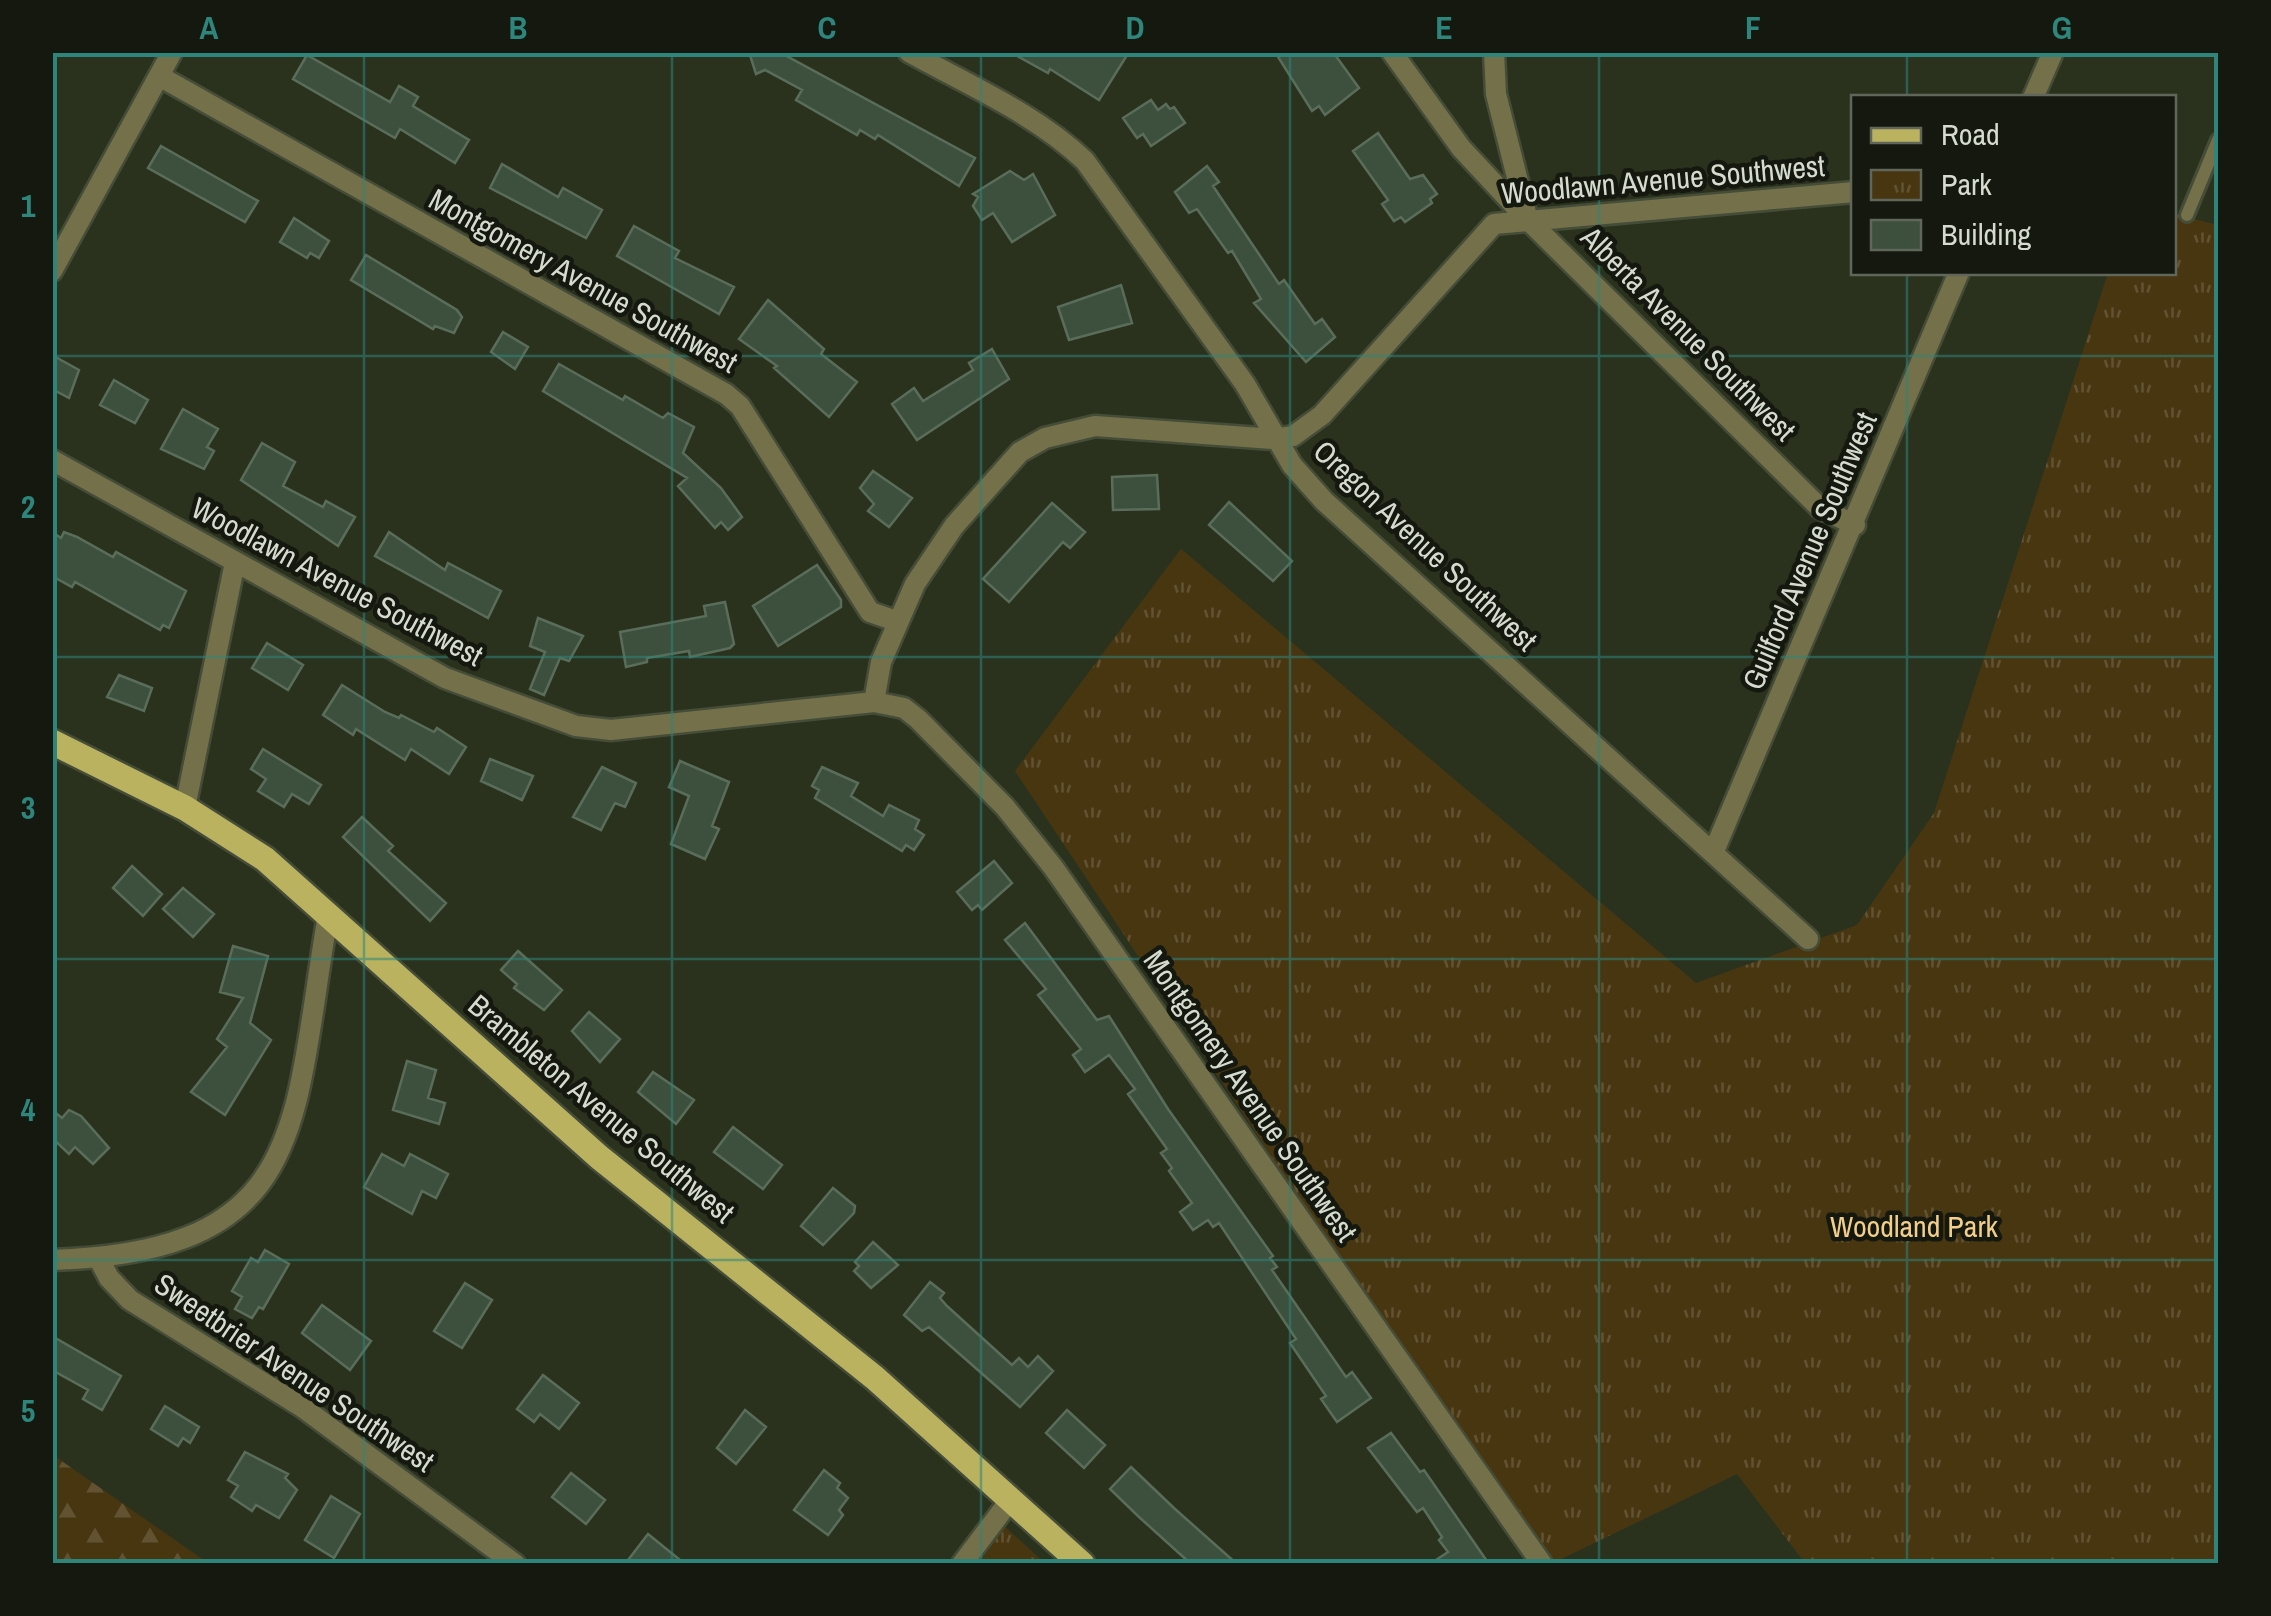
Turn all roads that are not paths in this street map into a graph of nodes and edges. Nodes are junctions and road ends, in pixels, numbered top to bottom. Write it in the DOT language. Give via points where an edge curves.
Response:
graph roads {
  1 [pos="172,52"];
  2 [pos="909,52"];
  3 [pos="1392,52"];
  4 [pos="1494,52"];
  5 [pos="2053,52"];
  6 [pos="159,76"];
  7 [pos="2034,95"];
  8 [pos="2218,140"];
  9 [pos="1851,192"];
  10 [pos="2187,215"];
  11 [pos="1527,219"];
  12 [pos="52,271"];
  13 [pos="1958,275"];
  14 [pos="1274,438"];
  15 [pos="52,460"];
  16 [pos="1855,525"];
  17 [pos="235,562"];
  18 [pos="896,621"];
  19 [pos="874,702"];
  20 [pos="52,742"];
  21 [pos="185,808"];
  22 [pos="1714,852"];
  23 [pos="328,915"];
  24 [pos="1808,938"];
  25 [pos="98,1259"];
  26 [pos="52,1260"];
  27 [pos="1011,1499"];
  28 [pos="515,1564"];
  29 [pos="962,1564"];
  30 [pos="1082,1564"];
  31 [pos="1542,1564"];
  1 -- 6 [label="street"];
  2 -- 14 [label="street, Oregon Avenue Southwest" via="1020,114 1085,161 1245,384"];
  3 -- 11 [label="street, Alberta Avenue Southwest" via="1461,148"];
  4 -- 11 [label="street" via="1496,94"];
  5 -- 7 [label="street"];
  6 -- 12 [label="street"];
  6 -- 18 [label="street, Montgomery Avenue Southwest" via="726,394 740,406 870,612"];
  8 -- 10 [label="lane"];
  9 -- 11 [label="street, Woodlawn Avenue Southwest"];
  11 -- 14 [label="street, Woodlawn Avenue Southwest" via="1484,229 1309,428"];
  11 -- 16 [label="street, Alberta Avenue Southwest" via="1820,508"];
  13 -- 16 [label="street, Guilford Avenue Southwest"];
  14 -- 18 [label="street, Woodlawn Avenue Southwest" via="1113,426 1045,438 998,472 954,526"];
  14 -- 22 [label="street, Oregon Avenue Southwest" via="1348,524"];
  15 -- 17 [label="street, Woodlawn Avenue Southwest"];
  16 -- 22 [label="street, Guilford Avenue Southwest"];
  17 -- 19 [label="street, Woodlawn Avenue Southwest" via="445,678 576,726 610,730"];
  17 -- 21 [label="street"];
  18 -- 19 [label="street, Woodlawn Avenue Southwest"];
  19 -- 31 [label="street, Montgomery Avenue Southwest" via="904,708 918,719 1031,838"];
  20 -- 21 [label="main road, Brambleton Avenue Southwest"];
  21 -- 23 [label="main road, Brambleton Avenue Southwest" via="264,859"];
  22 -- 24 [label="street, Oregon Avenue Southwest"];
  23 -- 25 [label="street" via="294,1105 266,1179 198,1236"];
  23 -- 27 [label="main road, Brambleton Avenue Southwest" via="599,1157 874,1378"];
  25 -- 26 [label="street"];
  25 -- 28 [label="street, Sweetbrier Avenue Southwest" via="130,1300 302,1407"];
  27 -- 29 [label="street"];
  27 -- 30 [label="main road, Brambleton Avenue Southwest"];
}
